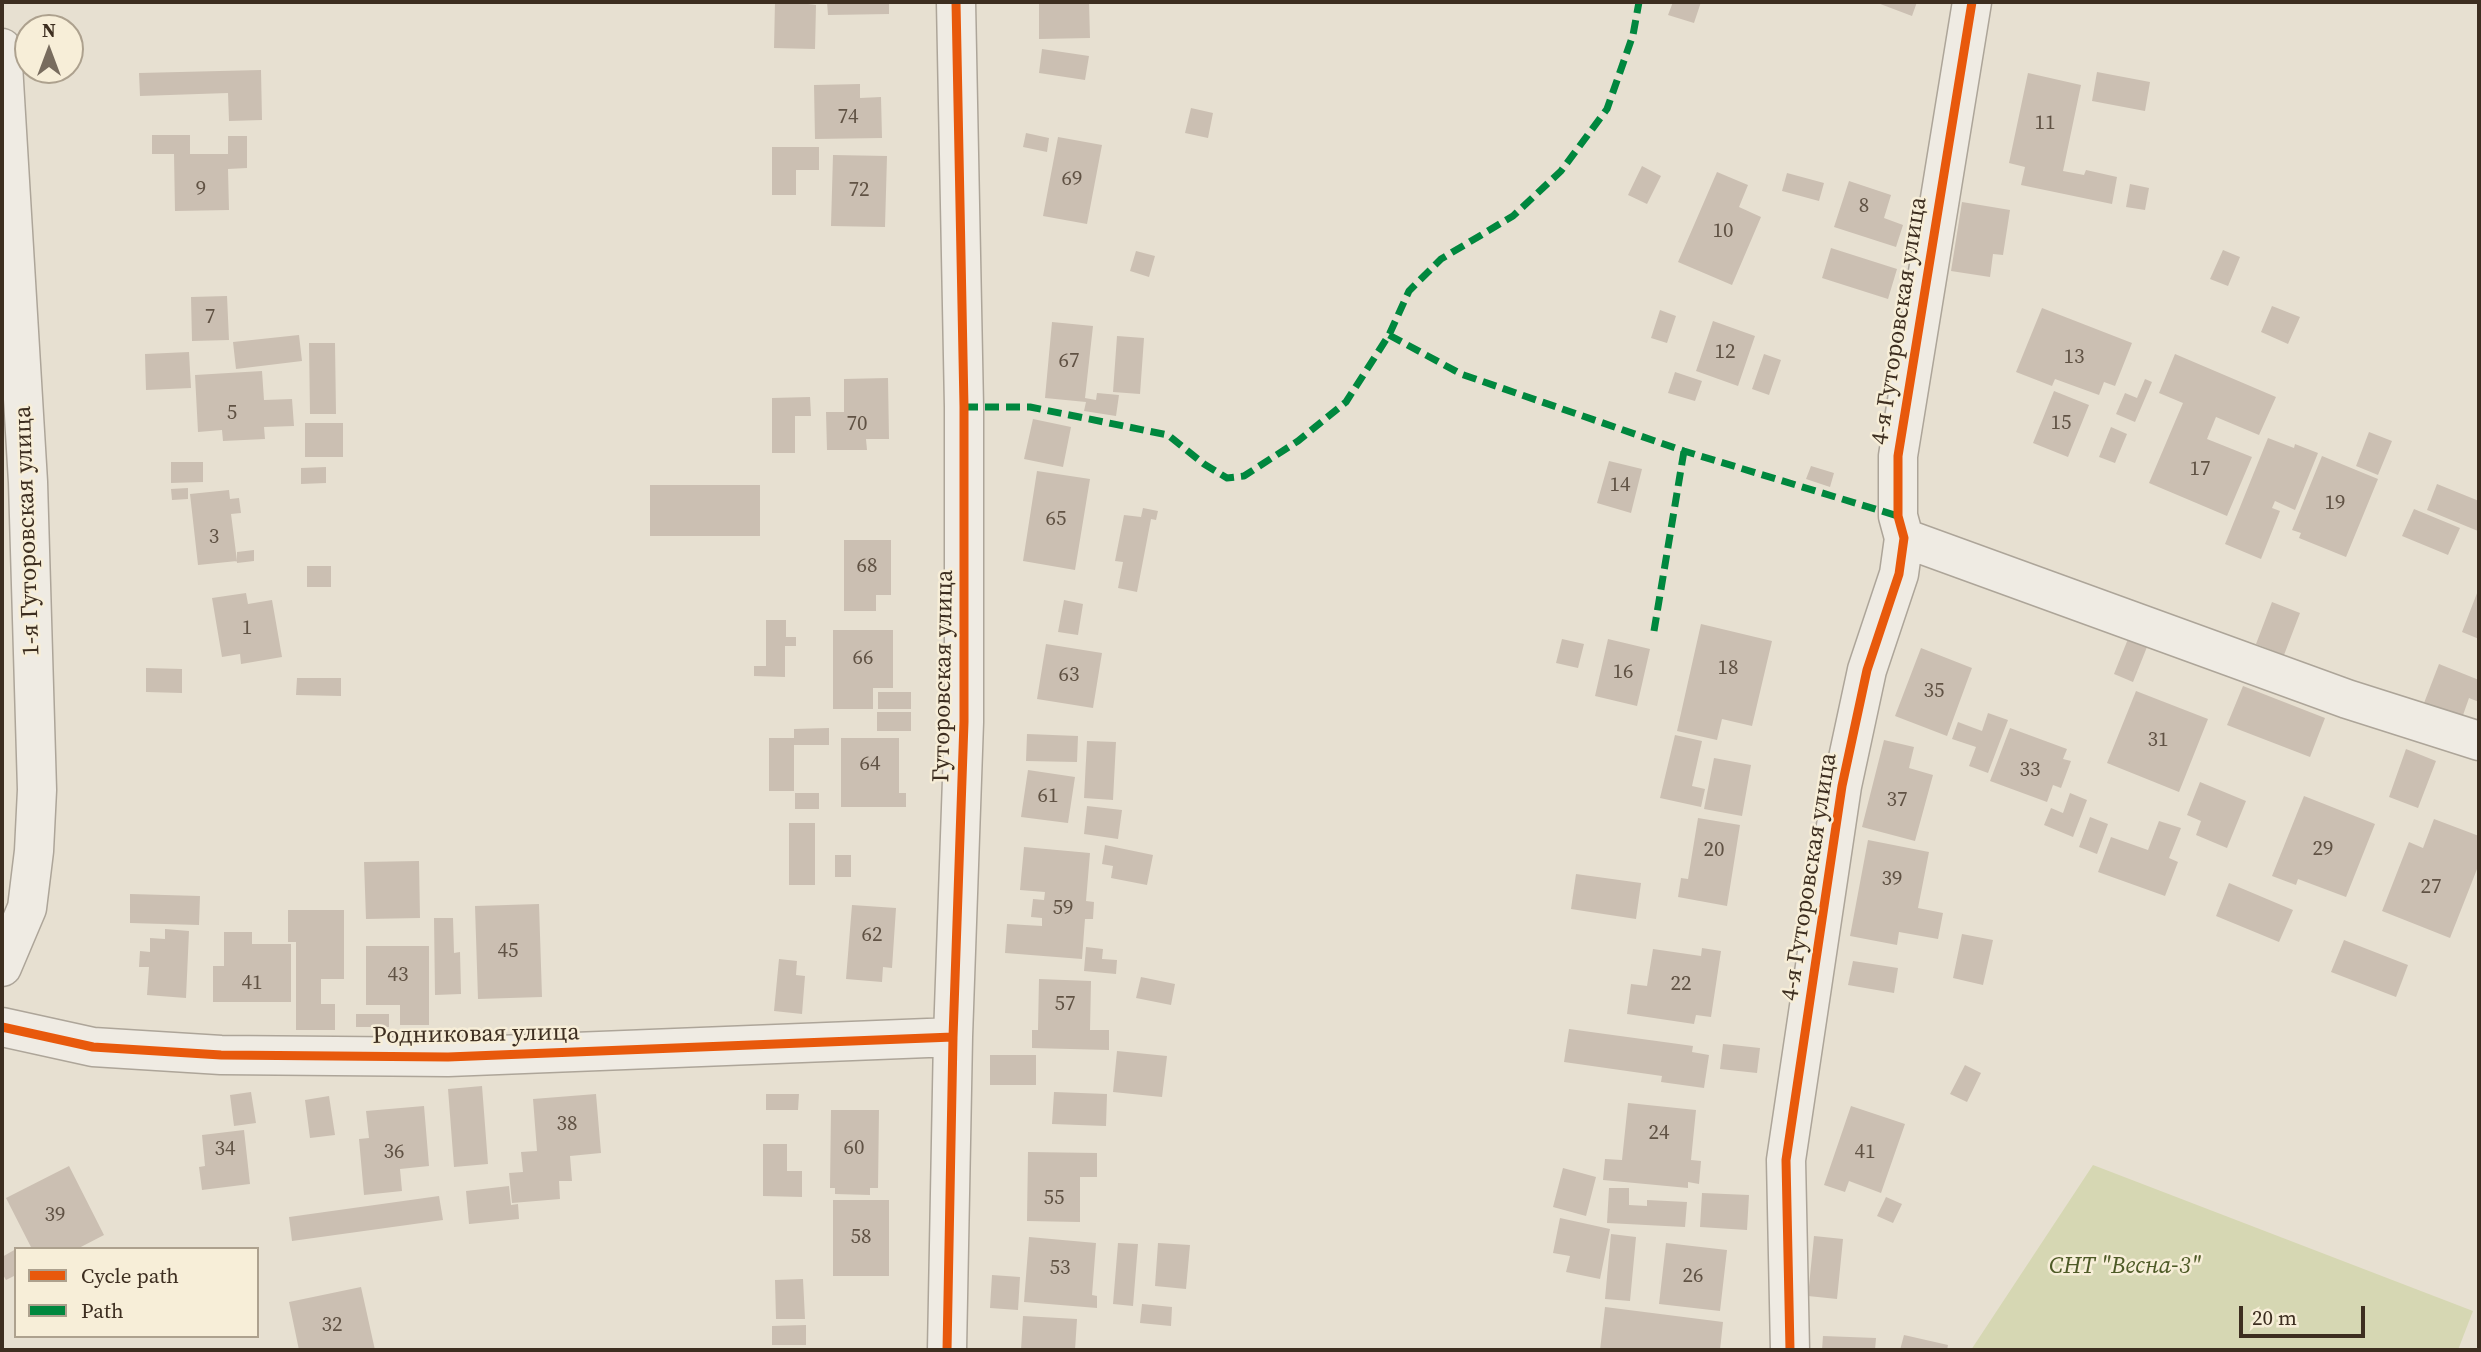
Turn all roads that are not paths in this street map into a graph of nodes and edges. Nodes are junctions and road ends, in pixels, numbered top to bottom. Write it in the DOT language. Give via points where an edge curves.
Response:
graph roads {
  1 [pos="956,2"];
  2 [pos="1972,2"];
  3 [pos="2,47"];
  4 [pos="1904,538"];
  5 [pos="2479,741"];
  6 [pos="2,967"];
  7 [pos="2,1027"];
  8 [pos="953,1037"];
  9 [pos="947,1350"];
  10 [pos="1790,1350"];
  1 -- 8 [label="street, Гуторовская улица" via="964,722"];
  2 -- 4 [label="street, 4-я Гуторовская улица" via="1898,456 1898,516"];
  3 -- 6 [label="street, 1-я Гуторовская улица" via="28,482 37,790 27,908"];
  4 -- 5 [label="street" via="2347,699"];
  4 -- 10 [label="street, 4-я Гуторовская улица" via="1899,574 1867,670 1842,786 1786,1160"];
  7 -- 8 [label="street, Родниковая улица" via="93,1047 221,1055 448,1058"];
  8 -- 9 [label="street, Гуторовская улица"];
}
